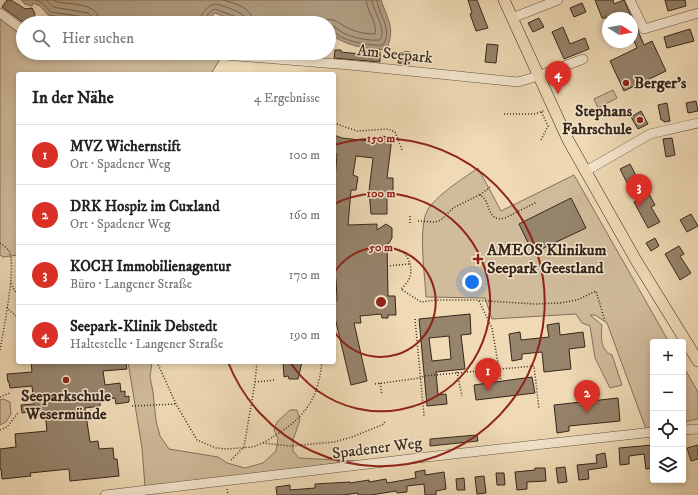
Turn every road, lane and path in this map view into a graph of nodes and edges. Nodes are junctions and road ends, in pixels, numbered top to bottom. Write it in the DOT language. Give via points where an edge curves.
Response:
graph roads {
  1 [pos="504,0"];
  2 [pos="558,0"];
  3 [pos="630,0"];
  4 [pos="0,13"];
  5 [pos="698,13"];
  6 [pos="512,18"];
  7 [pos="16,25"];
  8 [pos="583,59"];
  9 [pos="288,60"];
  10 [pos="538,76"];
  11 [pos="553,107"];
  12 [pos="541,111"];
  13 [pos="504,114"];
  14 [pos="698,123"];
  15 [pos="336,125"];
  16 [pos="541,140"];
  17 [pos="402,150"];
  18 [pos="586,171"];
  19 [pos="490,187"];
  20 [pos="479,195"];
  21 [pos="537,202"];
  22 [pos="410,216"];
  23 [pos="418,221"];
  24 [pos="410,223"];
  25 [pos="0,243"];
  26 [pos="399,250"];
  27 [pos="410,264"];
  28 [pos="387,266"];
  29 [pos="11,282"];
  30 [pos="16,292"];
  31 [pos="479,301"];
  32 [pos="7,307"];
  33 [pos="16,316"];
  34 [pos="415,319"];
  35 [pos="605,321"];
  36 [pos="0,350"];
  37 [pos="698,361"];
  38 [pos="158,364"];
  39 [pos="258,364"];
  40 [pos="322,364"];
  41 [pos="499,368"];
  42 [pos="457,372"];
  43 [pos="420,378"];
  44 [pos="276,380"];
  45 [pos="501,381"];
  46 [pos="255,382"];
  47 [pos="380,383"];
  48 [pos="375,384"];
  49 [pos="10,393"];
  50 [pos="382,395"];
  51 [pos="462,396"];
  52 [pos="0,397"];
  53 [pos="176,404"];
  54 [pos="132,406"];
  55 [pos="89,407"];
  56 [pos="539,409"];
  57 [pos="91,410"];
  58 [pos="18,413"];
  59 [pos="424,416"];
  60 [pos="385,420"];
  61 [pos="698,429"];
  62 [pos="0,430"];
  63 [pos="686,430"];
  64 [pos="650,432"];
  65 [pos="263,443"];
  66 [pos="244,447"];
  67 [pos="231,460"];
  68 [pos="105,495"];
  1 -- 6 [label="main road"];
  2 -- 6 [label="street"];
  3 -- 5 [label="street" via="644,29"];
  4 -- 7 [label="street"];
  6 -- 10 [label="main road"];
  8 -- 10 [label="street, Am Seepark"];
  9 -- 10 [label="street, Am Seepark" via="518,82"];
  10 -- 11 [label="main road"];
  11 -- 12 [label="path"];
  11 -- 18 [label="main road"];
  12 -- 13 [label="path" via="535,114"];
  12 -- 16 [label="path" via="548,126"];
  14 -- 18 [label="street" via="650,134"];
  15 -- 17 [label="path" via="357,130 388,129 395,132"];
  18 -- 37 [label="main road" via="637,262"];
  19 -- 20 [label="path"];
  20 -- 21 [label="path" via="485,200 492,215 500,220"];
  20 -- 23 [label="path" via="453,208 441,220"];
  22 -- 24 [label="path"];
  25 -- 29 [label="path" via="9,252 11,259"];
  26 -- 27 [label="path" via="403,251"];
  27 -- 28 [label="path"];
  27 -- 31 [label="path" via="408,282 401,289 421,302"];
  29 -- 30 [label="path"];
  29 -- 32 [label="path"];
  31 -- 35 [label="path" via="560,303 577,300 596,291"];
  31 -- 41 [label="path" via="492,328"];
  32 -- 33 [label="path"];
  32 -- 36 [label="path"];
  34 -- 43 [label="path"];
  38 -- 53 [label="path"];
  39 -- 46 [label="path"];
  40 -- 65 [label="path" via="314,395 305,412 294,423"];
  41 -- 42 [label="path"];
  41 -- 45 [label="path"];
  41 -- 56 [label="path" via="534,366"];
  42 -- 43 [label="path"];
  42 -- 51 [label="path"];
  43 -- 47 [label="path"];
  43 -- 59 [label="path"];
  44 -- 46 [label="path"];
  46 -- 66 [label="path"];
  47 -- 48 [label="path"];
  47 -- 50 [label="path"];
  49 -- 52 [label="path"];
  53 -- 54 [label="path"];
  53 -- 66 [label="path" via="197,440 216,448"];
  55 -- 57 [label="path"];
  58 -- 62 [label="path" via="7,427"];
  60 -- 65 [label="path" via="384,424 362,434 334,442 290,446"];
  61 -- 63 [label="street"];
  64 -- 68 [label="street, Spadener Weg"];
  65 -- 66 [label="path"];
  66 -- 67 [label="path"];
}
